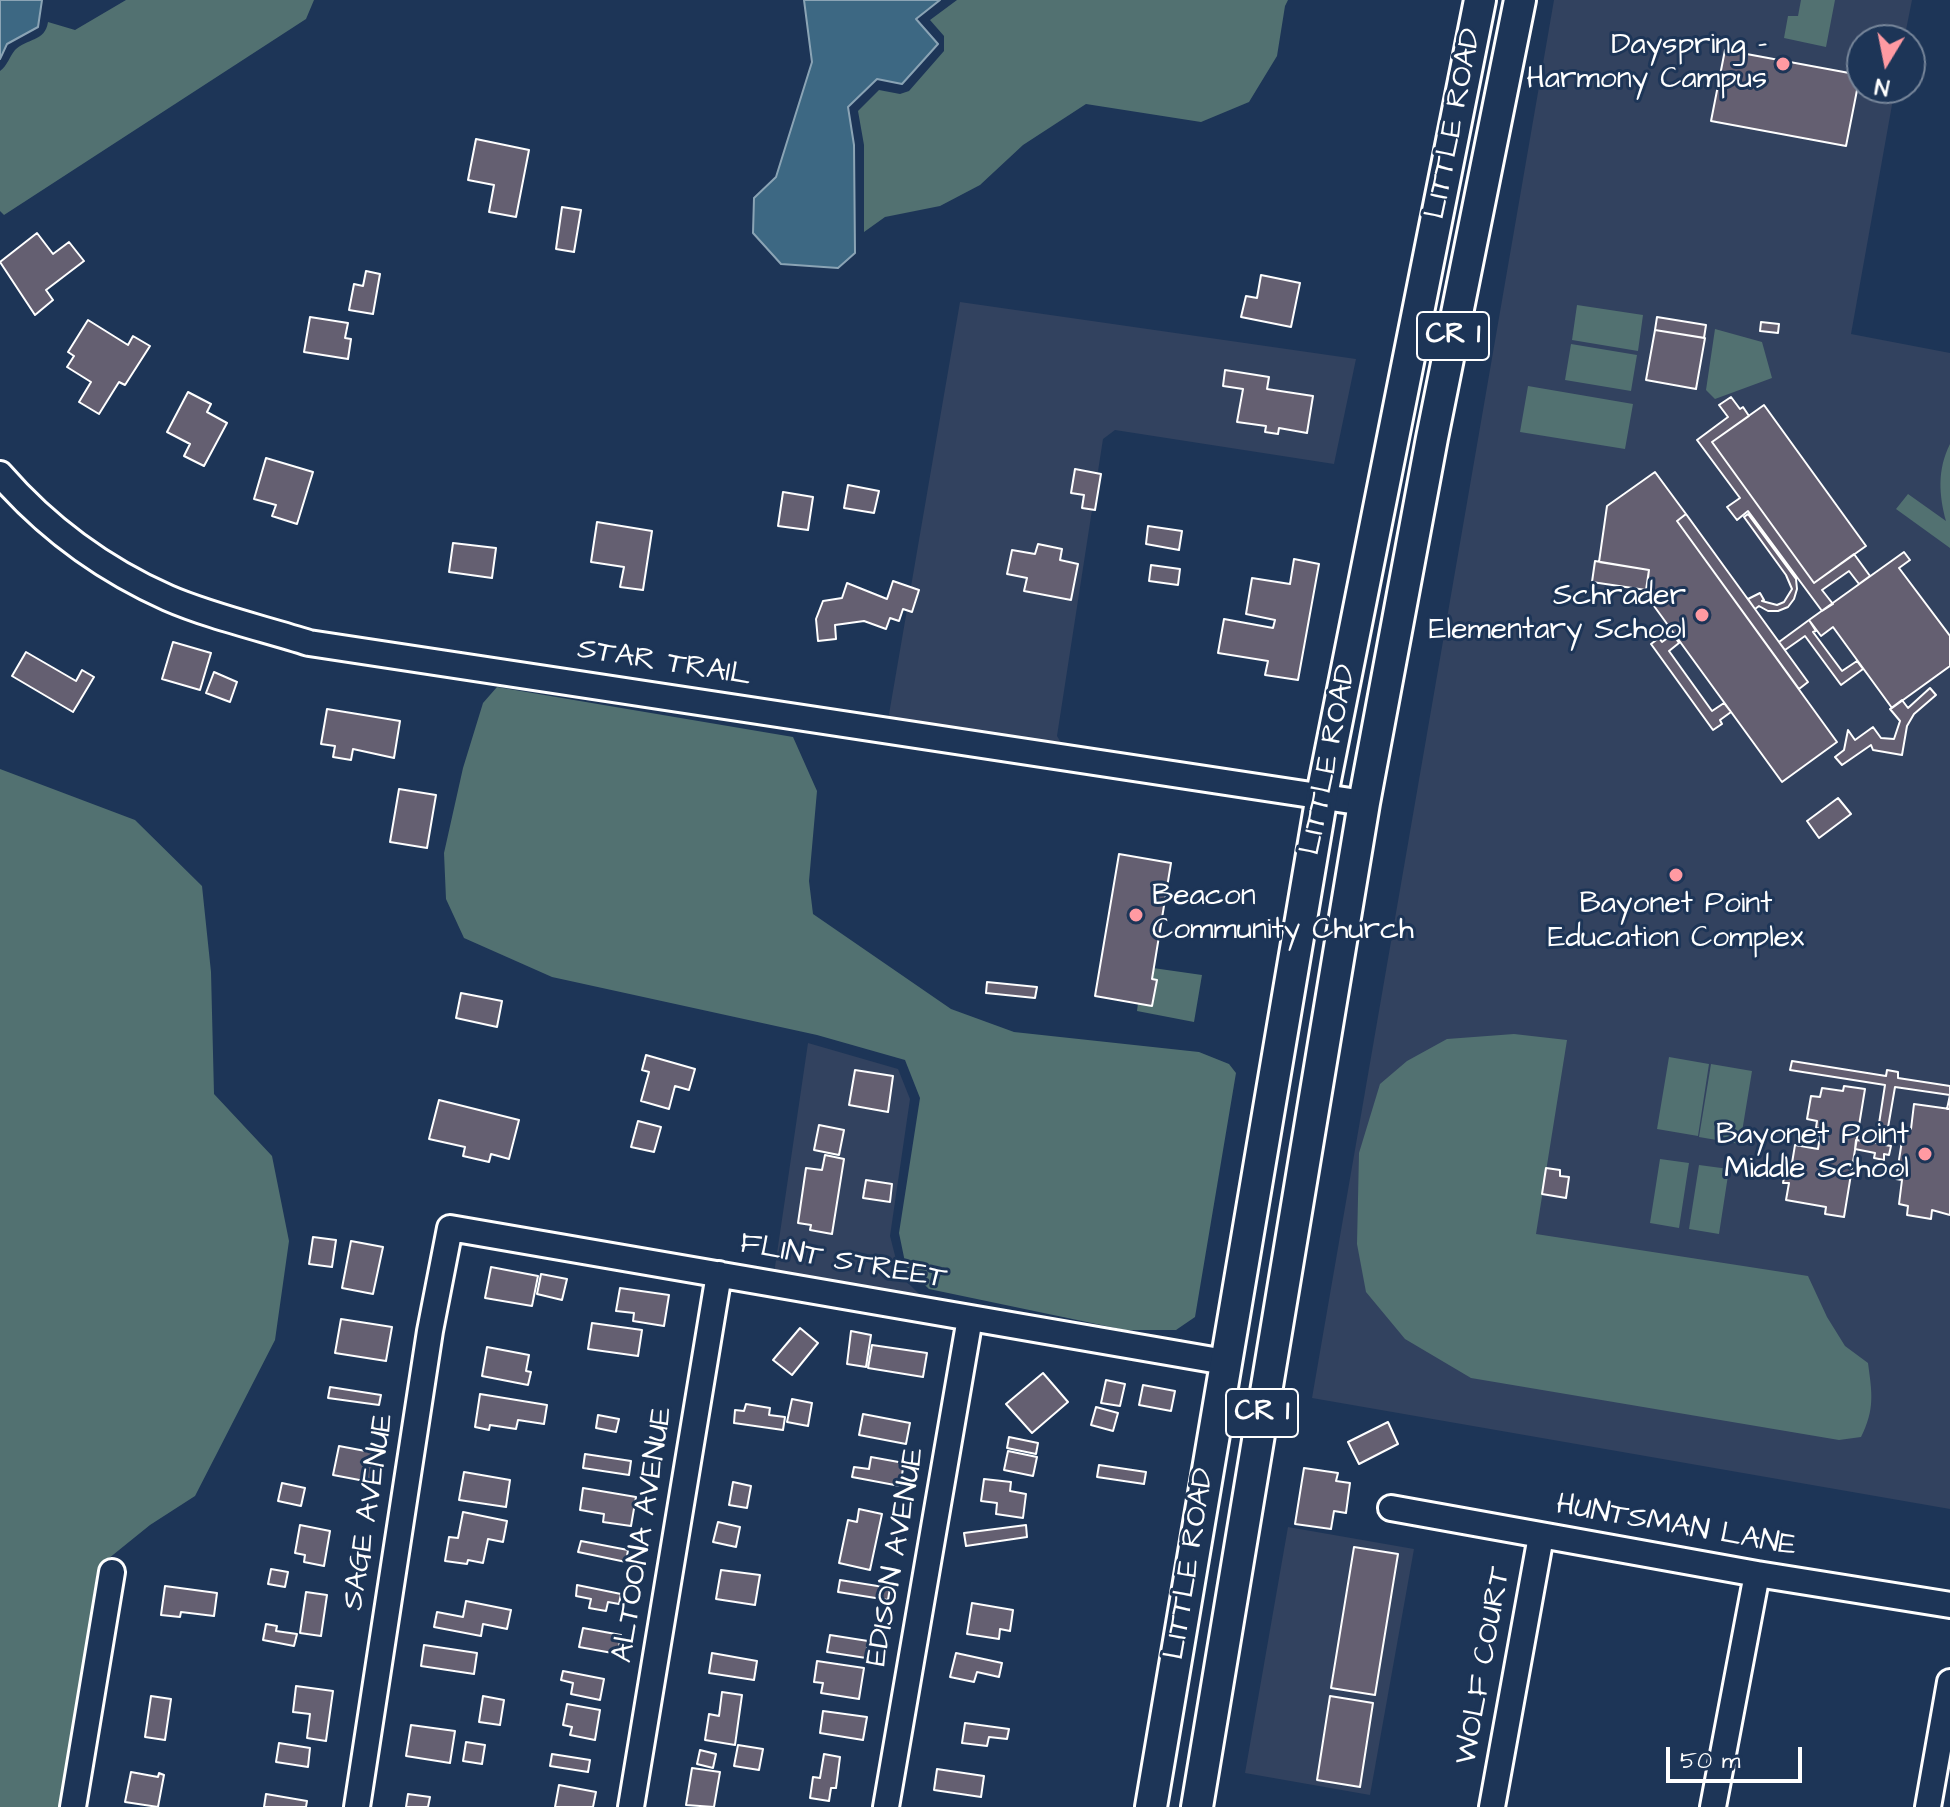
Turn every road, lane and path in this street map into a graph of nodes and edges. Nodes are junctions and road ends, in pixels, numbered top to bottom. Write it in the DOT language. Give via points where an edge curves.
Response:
graph roads {
  1 [pos="1480,0"];
  2 [pos="1520,0"];
  3 [pos="0,474"];
  4 [pos="1322,795"];
  5 [pos="1364,803"];
  6 [pos="450,1228"];
  7 [pos="719,1274"];
  8 [pos="970,1318"];
  9 [pos="1225,1362"];
  10 [pos="1391,1508"];
  11 [pos="1541,1536"];
  12 [pos="112,1572"];
  13 [pos="1757,1574"];
  14 [pos="1950,1605"];
  15 [pos="1950,1682"];
  16 [pos="73,1807"];
  17 [pos="357,1807"];
  18 [pos="631,1807"];
  19 [pos="886,1807"];
  20 [pos="1151,1807"];
  21 [pos="1197,1807"];
  22 [pos="1492,1807"];
  23 [pos="1713,1807"];
  24 [pos="1928,1807"];
  1 -- 4 [label="main road, LITTLE ROAD / CR 1"];
  2 -- 5 [label="main road, LITTLE ROAD / CR 1"];
  3 -- 4 [label="street, STAR TRAIL" via="30,508 97,561 169,598 309,643"];
  4 -- 5 [label="street, STAR TRAIL"];
  4 -- 9 [label="main road, LITTLE ROAD / CR 1"];
  5 -- 21 [label="main road, LITTLE ROAD / CR 1"];
  6 -- 7 [label="street, FLINT STREET"];
  6 -- 17 [label="street, SAGE AVENUE"];
  7 -- 8 [label="street, FLINT STREET"];
  7 -- 18 [label="street, ALTOONA AVENUE"];
  8 -- 9 [label="street, FLINT STREET"];
  8 -- 19 [label="street, EDISON AVENUE"];
  9 -- 20 [label="main road, LITTLE ROAD / CR 1"];
  10 -- 11 [label="street, HUNTSMAN LANE"];
  11 -- 13 [label="street, HUNTSMAN LANE"];
  11 -- 22 [label="street, WOLF COURT"];
  12 -- 16 [label="street"];
  13 -- 14 [label="street, HUNTSMAN LANE"];
  13 -- 23 [label="street"];
  15 -- 24 [label="street"];
}
